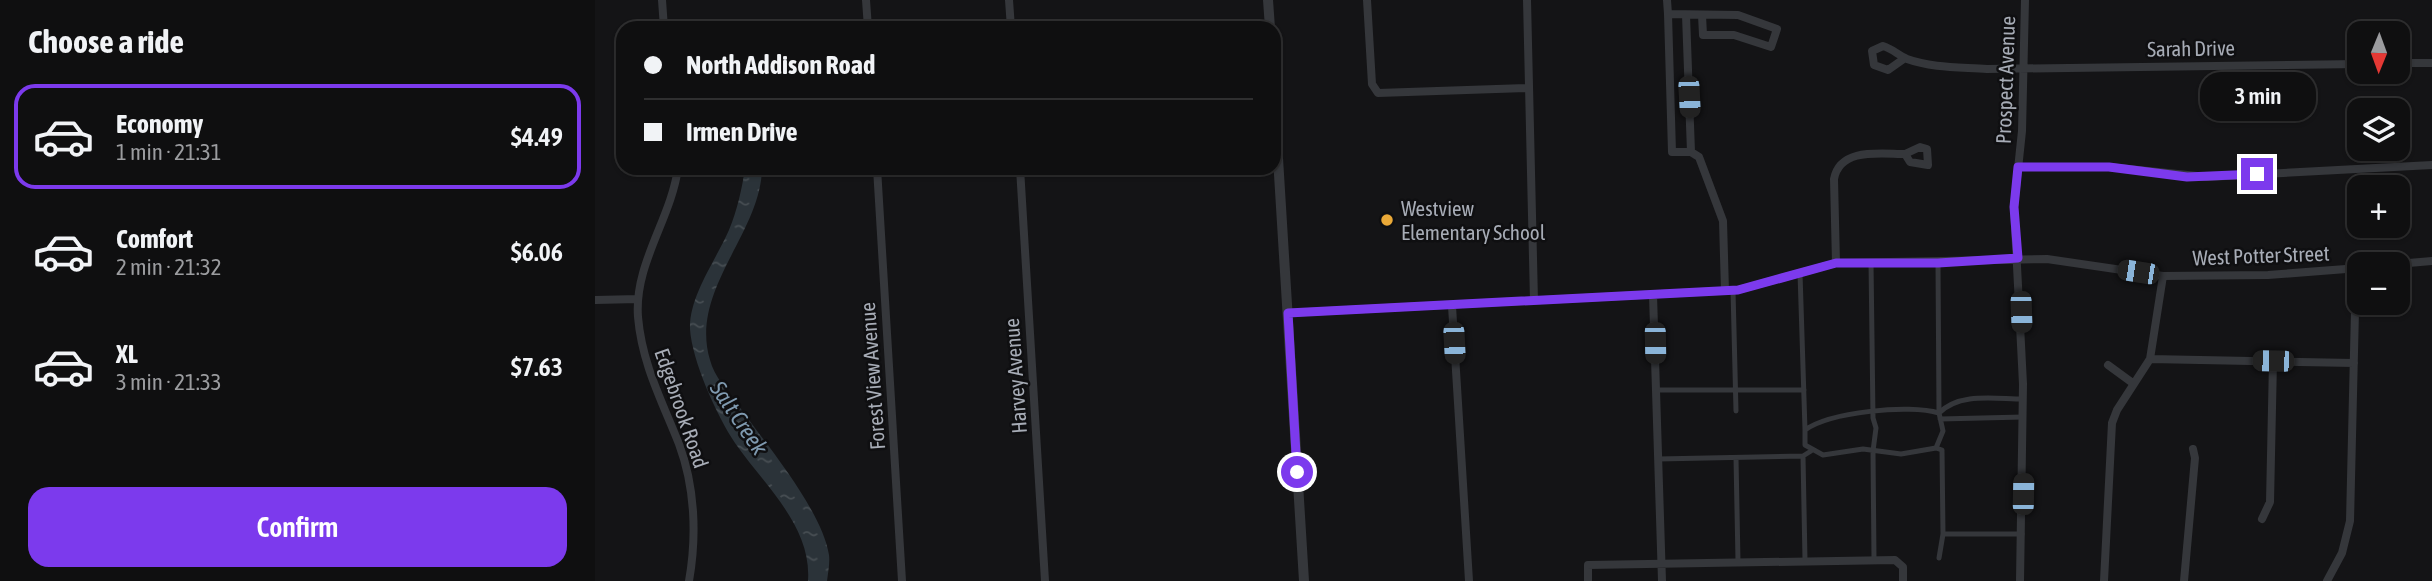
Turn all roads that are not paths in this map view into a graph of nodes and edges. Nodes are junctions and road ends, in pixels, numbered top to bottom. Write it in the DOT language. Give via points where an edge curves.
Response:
graph roads {
  1 [pos="662,0"];
  2 [pos="866,0"];
  3 [pos="1009,0"];
  4 [pos="1268,0"];
  5 [pos="1367,0"];
  6 [pos="1527,0"];
  7 [pos="1667,0"];
  8 [pos="2025,0"];
  9 [pos="1668,14"];
  10 [pos="1686,15"];
  11 [pos="1702,15"];
  12 [pos="664,21"];
  13 [pos="868,21"];
  14 [pos="1010,21"];
  15 [pos="1270,21"];
  16 [pos="1905,58"];
  17 [pos="2410,63"];
  18 [pos="2432,63"];
  19 [pos="2347,64"];
  20 [pos="2023,69"];
  21 [pos="1529,88"];
  22 [pos="1691,152"];
  23 [pos="1905,154"];
  24 [pos="2432,165"];
  25 [pos="2018,167"];
  26 [pos="676,175"];
  27 [pos="877,175"];
  28 [pos="1020,175"];
  29 [pos="1279,175"];
  30 [pos="2018,258"];
  31 [pos="2432,261"];
  32 [pos="1871,262"];
  33 [pos="1836,263"];
  34 [pos="1938,263"];
  35 [pos="2410,263"];
  36 [pos="2347,269"];
  37 [pos="1800,272"];
  38 [pos="2163,276"];
  39 [pos="1729,290"];
  40 [pos="1653,295"];
  41 [pos="638,299"];
  42 [pos="595,300"];
  43 [pos="1534,301"];
  44 [pos="1452,306"];
  45 [pos="1288,313"];
  46 [pos="2356,315"];
  47 [pos="2150,359"];
  48 [pos="2273,361"];
  49 [pos="2354,363"];
  50 [pos="2108,365"];
  51 [pos="2134,384"];
  52 [pos="1656,390"];
  53 [pos="1735,390"];
  54 [pos="1804,390"];
  55 [pos="2024,399"];
  56 [pos="1736,411"];
  57 [pos="1873,412"];
  58 [pos="1939,416"];
  59 [pos="2023,417"];
  60 [pos="1805,430"];
  61 [pos="1935,448"];
  62 [pos="2193,449"];
  63 [pos="1873,450"];
  64 [pos="1811,451"];
  65 [pos="1803,456"];
  66 [pos="1736,457"];
  67 [pos="1658,459"];
  68 [pos="2262,519"];
  69 [pos="1943,534"];
  70 [pos="2022,534"];
  71 [pos="1939,558"];
  72 [pos="1874,559"];
  73 [pos="1805,560"];
  74 [pos="1738,561"];
  75 [pos="1661,562"];
  76 [pos="689,581"];
  77 [pos="902,581"];
  78 [pos="1045,581"];
  79 [pos="1304,581"];
  80 [pos="1469,581"];
  81 [pos="1588,581"];
  82 [pos="1662,581"];
  83 [pos="1903,581"];
  84 [pos="2020,581"];
  85 [pos="2103,581"];
  86 [pos="2183,581"];
  87 [pos="2327,581"];
  1 -- 12 [label="street"];
  2 -- 13 [label="street"];
  3 -- 14 [label="street"];
  4 -- 15 [label="street"];
  5 -- 21 [label="street" via="1376,91"];
  6 -- 21 [label="street"];
  7 -- 9 [label="street"];
  8 -- 20 [label="street, Prospect Avenue"];
  9 -- 10 [label="street"];
  9 -- 22 [label="street" via="1672,152"];
  10 -- 11 [label="street"];
  10 -- 22 [label="street"];
  11 -- 11 [label="street" via="1738,15 1777,29 1771,47 1734,35 1703,35"];
  16 -- 20 [label="street, Sarah Drive" via="1943,66"];
  17 -- 18 [label="street"];
  19 -- 20 [label="street, Sarah Drive"];
  20 -- 25 [label="street, Prospect Avenue"];
  21 -- 43 [label="street"];
  22 -- 39 [label="street" via="1699,157 1723,221"];
  23 -- 33 [label="street" via="1852,156 1837,168"];
  24 -- 25 [label="street" via="2207,177 2109,167"];
  25 -- 30 [label="street, Prospect Avenue" via="2014,207"];
  26 -- 41 [label="street, Edgebrook Road"];
  27 -- 77 [label="street, Forest View Avenue"];
  28 -- 78 [label="street, Harvey Avenue"];
  29 -- 45 [label="street"];
  30 -- 34 [label="street, West Potter Street"];
  30 -- 38 [label="street, West Potter Street"];
  30 -- 55 [label="street, Prospect Avenue"];
  31 -- 35 [label="street"];
  32 -- 33 [label="street, West Potter Street"];
  32 -- 34 [label="street, West Potter Street"];
  32 -- 57 [label="street"];
  33 -- 37 [label="street, West Potter Street"];
  34 -- 58 [label="street"];
  36 -- 38 [label="street, West Potter Street"];
  37 -- 39 [label="street, West Potter Street"];
  37 -- 54 [label="street"];
  38 -- 47 [label="street"];
  39 -- 40 [label="street, West Potter Street"];
  39 -- 53 [label="street"];
  40 -- 43 [label="street, West Potter Street"];
  40 -- 52 [label="street"];
  41 -- 42 [label="street"];
  41 -- 76 [label="street, Edgebrook Road" via="645,361 679,445 693,507"];
  43 -- 44 [label="street, West Potter Street"];
  44 -- 45 [label="street, West Potter Street"];
  44 -- 80 [label="street"];
  45 -- 79 [label="street"];
  46 -- 49 [label="street"];
  47 -- 48 [label="street"];
  47 -- 51 [label="street"];
  48 -- 49 [label="street"];
  48 -- 68 [label="street" via="2270,502"];
  49 -- 87 [label="street" via="2350,522"];
  50 -- 51 [label="street"];
  51 -- 85 [label="street" via="2112,424"];
  52 -- 53 [label="street"];
  52 -- 67 [label="street"];
  53 -- 54 [label="street"];
  53 -- 56 [label="street"];
  54 -- 60 [label="street"];
  55 -- 58 [label="street" via="1959,399"];
  55 -- 59 [label="street, Prospect Avenue"];
  57 -- 58 [label="street" via="1905,409"];
  57 -- 60 [label="street" via="1817,421"];
  57 -- 63 [label="street"];
  58 -- 59 [label="street"];
  58 -- 61 [label="street" via="1943,431"];
  59 -- 70 [label="street, Prospect Avenue"];
  60 -- 64 [label="street" via="1805,445"];
  61 -- 63 [label="street" via="1901,454"];
  61 -- 69 [label="street" via="1942,450"];
  62 -- 86 [label="street"];
  63 -- 64 [label="street" via="1823,455"];
  63 -- 72 [label="street"];
  64 -- 65 [label="street"];
  65 -- 66 [label="street"];
  65 -- 73 [label="street"];
  66 -- 67 [label="street"];
  66 -- 74 [label="street"];
  67 -- 75 [label="street"];
  69 -- 70 [label="street"];
  69 -- 71 [label="street"];
  70 -- 84 [label="street, Prospect Avenue"];
  72 -- 73 [label="street"];
  72 -- 83 [label="street" via="1901,562"];
  73 -- 74 [label="street"];
  74 -- 75 [label="street"];
  75 -- 81 [label="street" via="1588,565"];
  75 -- 82 [label="street"];
}
